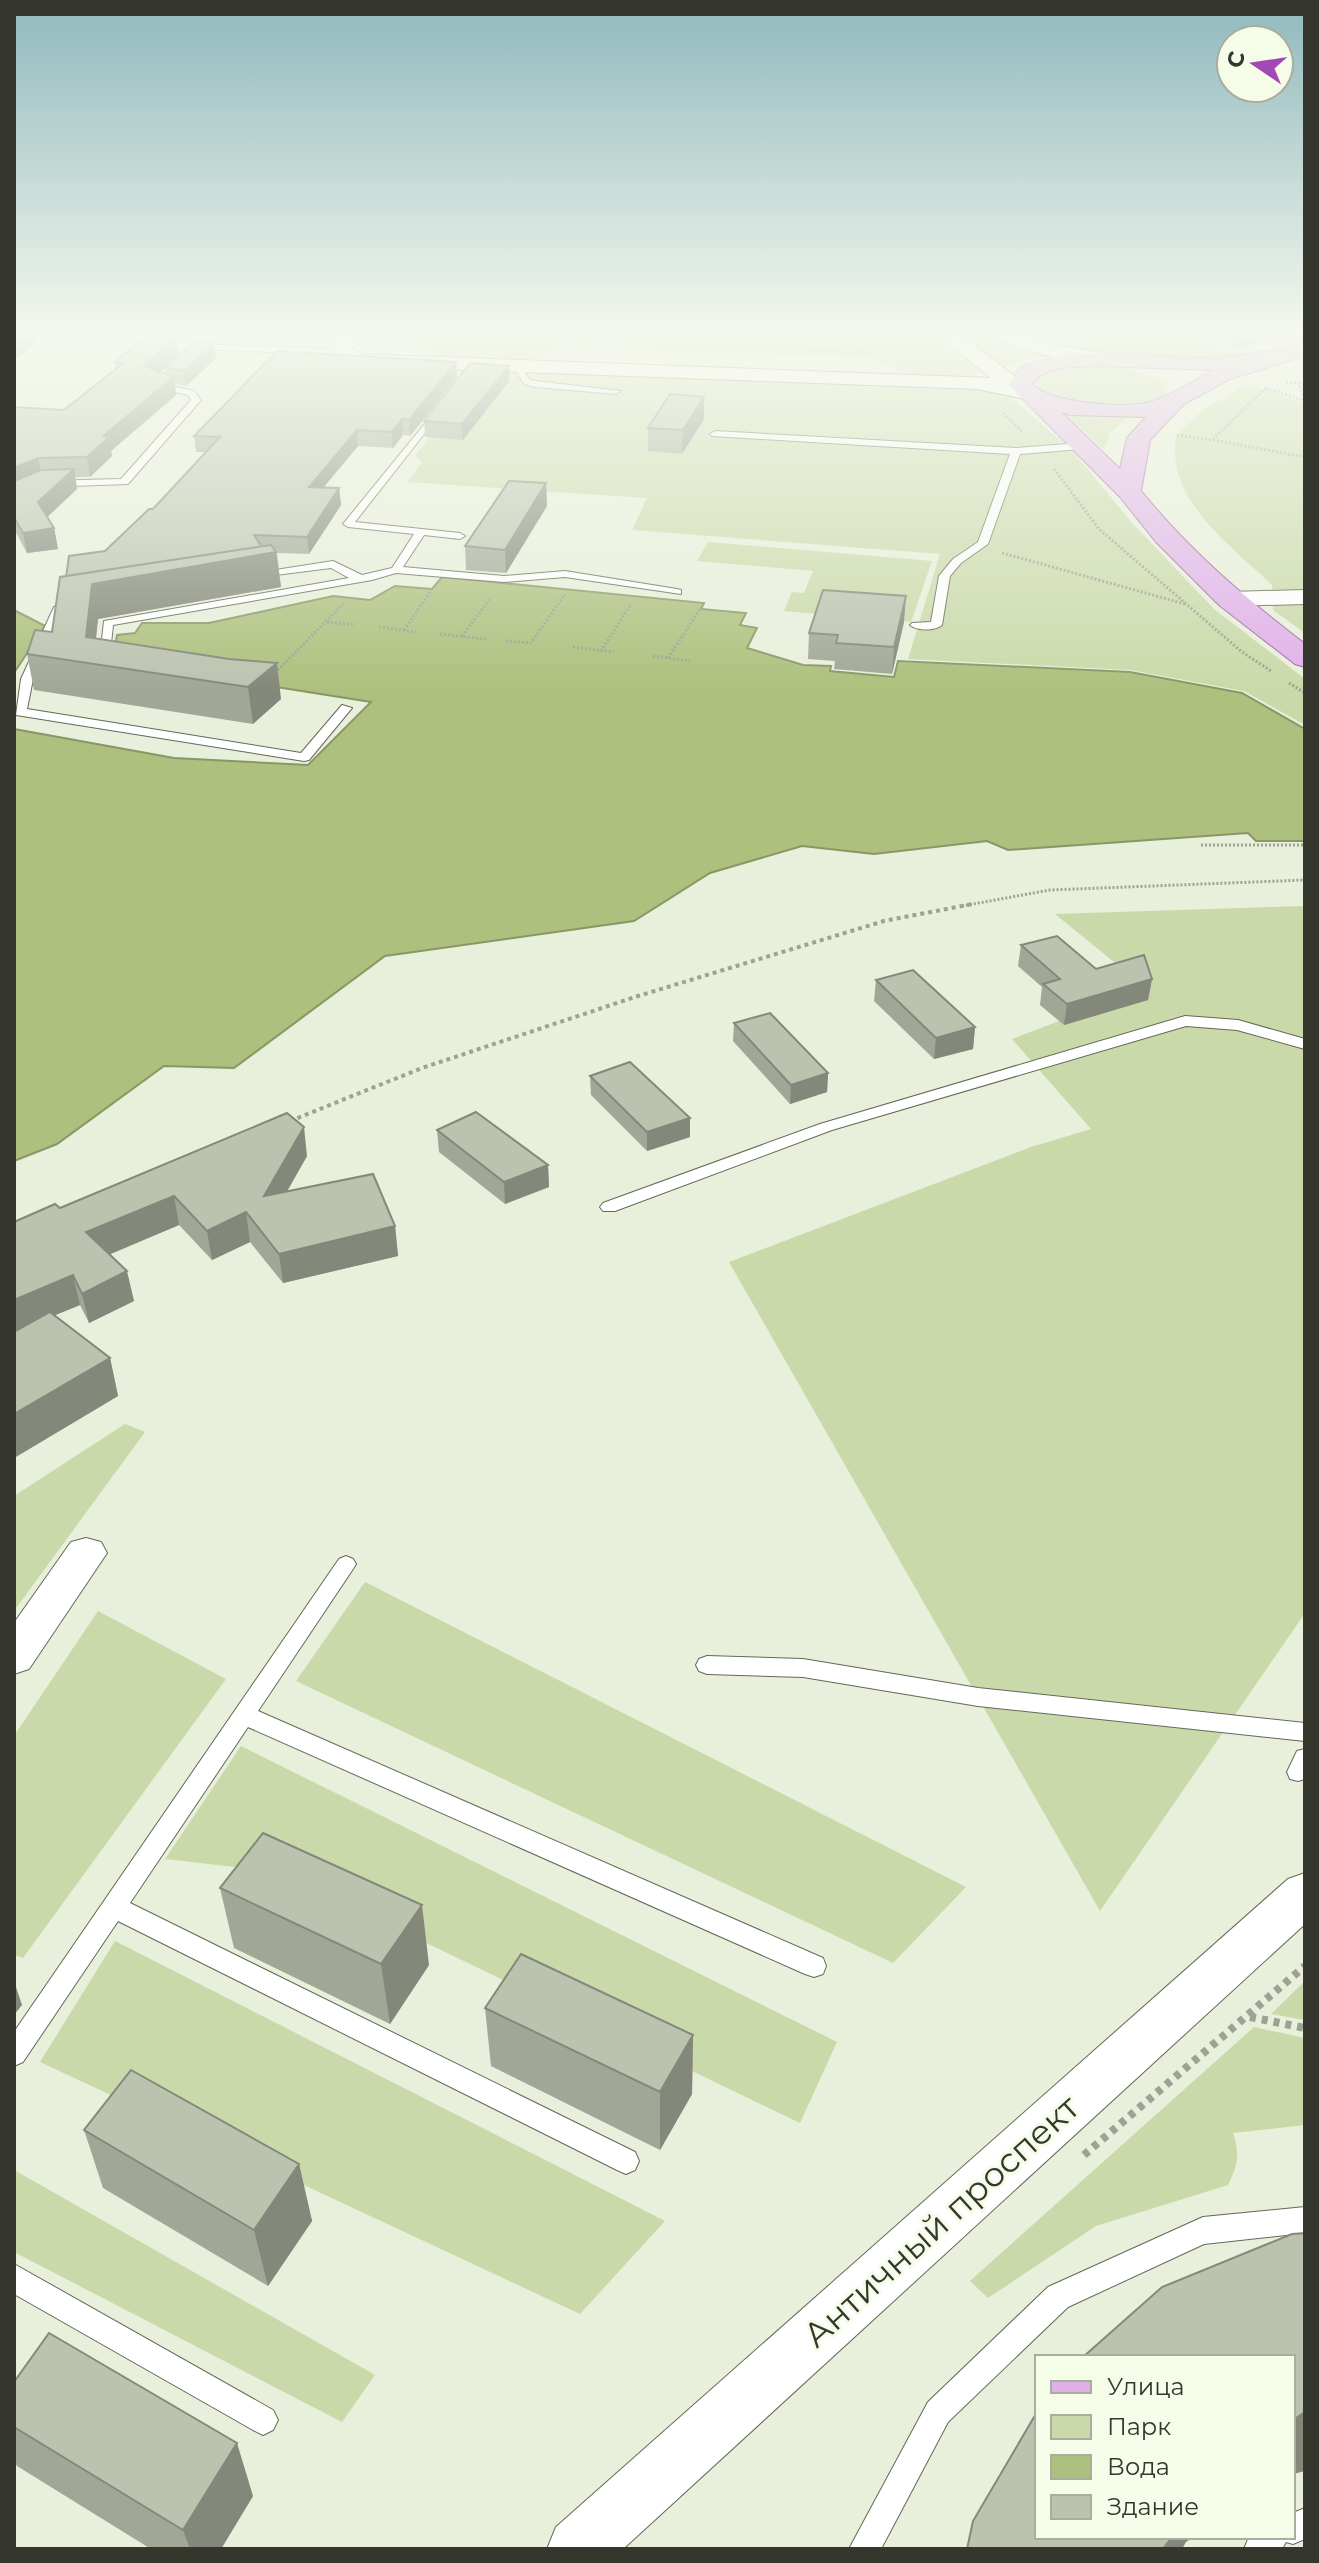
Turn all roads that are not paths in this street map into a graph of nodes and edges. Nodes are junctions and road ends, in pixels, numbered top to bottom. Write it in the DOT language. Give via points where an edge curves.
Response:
graph roads {
  1 [pos="150,453"];
  2 [pos="404,453"];
  3 [pos="1015,453"];
  4 [pos="1088,453"];
  5 [pos="1134,453"];
  6 [pos="1129,492"];
  7 [pos="14,496"];
  8 [pos="420,533"];
  9 [pos="460,536"];
  10 [pos="396,570"];
  11 [pos="242,578"];
  12 [pos="360,579"];
  13 [pos="677,592"];
  14 [pos="1305,597"];
  15 [pos="1229,599"];
  16 [pos="90,602"];
  17 [pos="916,625"];
  18 [pos="1305,658"];
  19 [pos="117,671"];
  20 [pos="346,708"];
  21 [pos="1305,1044"];
  22 [pos="609,1207"];
  23 [pos="86,1553"];
  24 [pos="346,1564"];
  25 [pos="14,1657"];
  26 [pos="707,1665"];
  27 [pos="244,1715"];
  28 [pos="1305,1732"];
  29 [pos="1305,1894"];
  30 [pos="113,1907"];
  31 [pos="814,1966"];
  32 [pos="14,2054"];
  33 [pos="626,2161"];
  34 [pos="1305,2220"];
  35 [pos="14,2278"];
  36 [pos="263,2420"];
  37 [pos="578,2549"];
  38 [pos="864,2549"];
  1 -- 7 [label="lane" via="124,482 42,484"];
  2 -- 8 [label="lane" via="348,524"];
  3 -- 17 [label="lane" via="983,544 943,573 936,625"];
  4 -- 6 [label="main road"];
  5 -- 6 [label="main road"];
  6 -- 15 [label="main road" via="1165,537"];
  8 -- 9 [label="lane"];
  8 -- 10 [label="lane"];
  10 -- 12 [label="lane"];
  10 -- 13 [label="lane" via="504,579 565,574"];
  11 -- 12 [label="lane" via="333,564"];
  12 -- 19 [label="lane" via="108,623 102,669"];
  14 -- 15 [label="street"];
  15 -- 18 [label="main road"];
  16 -- 20 [label="lane" via="60,607 27,679 20,712 304,757"];
  21 -- 22 [label="lane" via="1238,1025 1185,1021 826,1127"];
  23 -- 25 [label="street"];
  24 -- 27 [label="lane"];
  26 -- 28 [label="lane" via="803,1668 978,1697"];
  27 -- 30 [label="lane"];
  27 -- 31 [label="lane"];
  29 -- 37 [label="street, Античный проспект"];
  30 -- 32 [label="lane"];
  30 -- 33 [label="lane"];
  34 -- 38 [label="lane" via="1203,2231 1058,2297 938,2412"];
  35 -- 36 [label="lane"];
}
